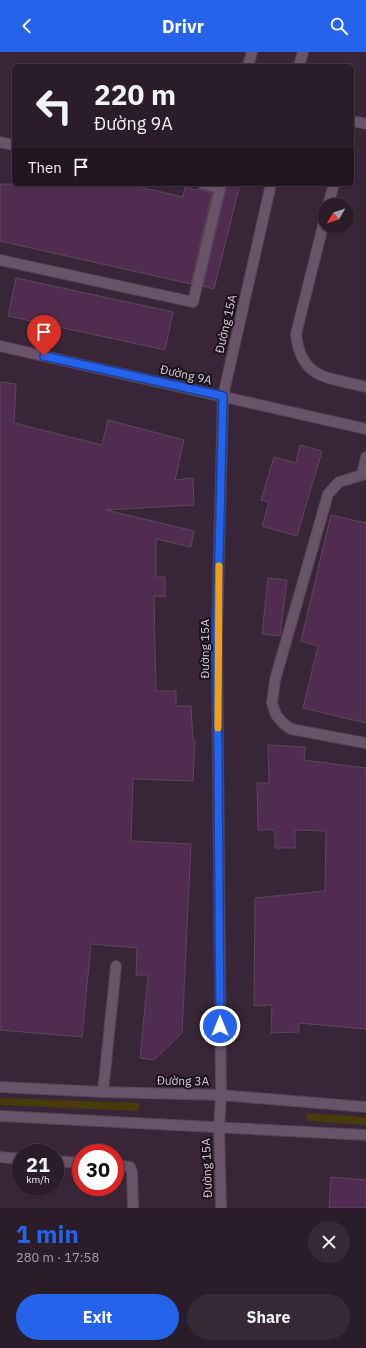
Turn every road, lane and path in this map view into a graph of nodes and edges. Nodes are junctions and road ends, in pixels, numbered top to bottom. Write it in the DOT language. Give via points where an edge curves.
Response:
graph roads {
  1 [pos="252,52"];
  2 [pos="303,52"];
  3 [pos="249,64"];
  4 [pos="300,64"];
  5 [pos="354,121"];
  6 [pos="366,124"];
  7 [pos="0,142"];
  8 [pos="12,145"];
  9 [pos="220,186"];
  10 [pos="272,186"];
  11 [pos="333,186"];
  12 [pos="330,198"];
  13 [pos="321,234"];
  14 [pos="0,260"];
  15 [pos="0,346"];
  16 [pos="366,387"];
  17 [pos="223,396"];
  18 [pos="366,429"];
  19 [pos="366,457"];
  20 [pos="364,475"];
  21 [pos="366,743"];
  22 [pos="116,966"];
  23 [pos="0,1087"];
  24 [pos="103,1092"];
  25 [pos="221,1095"];
  26 [pos="366,1107"];
  27 [pos="0,1116"];
  28 [pos="219,1127"];
  29 [pos="366,1135"];
  30 [pos="0,1157"];
  31 [pos="12,1158"];
  32 [pos="124,1166"];
  33 [pos="133,1208"];
  34 [pos="221,1208"];
  1 -- 3 [label="street"];
  2 -- 4 [label="street"];
  5 -- 6 [label="street"];
  7 -- 8 [label="street"];
  9 -- 14 [label="street" via="193,302"];
  10 -- 17 [label="street, Đường 15A"];
  11 -- 12 [label="street"];
  13 -- 16 [label="street" via="296,334 298,350 302,360 313,372"];
  15 -- 17 [label="street, Đường 9A"];
  17 -- 18 [label="street, Đường 9A"];
  17 -- 25 [label="street, Đường 15A" via="217,634"];
  19 -- 20 [label="street"];
  20 -- 21 [label="street" via="339,482 328,494 275,680 272,703 276,715 291,729"];
  22 -- 24 [label="street"];
  23 -- 24 [label="street, Đường 3A"];
  24 -- 25 [label="street, Đường 3A"];
  25 -- 26 [label="street, Đường 3A"];
  25 -- 28 [label="street, Đường 15A"];
  27 -- 28 [label="street"];
  28 -- 29 [label="street"];
  28 -- 34 [label="street, Đường 15A"];
  30 -- 31 [label="street"];
  32 -- 33 [label="street" via="130,1167 132,1172"];
}
